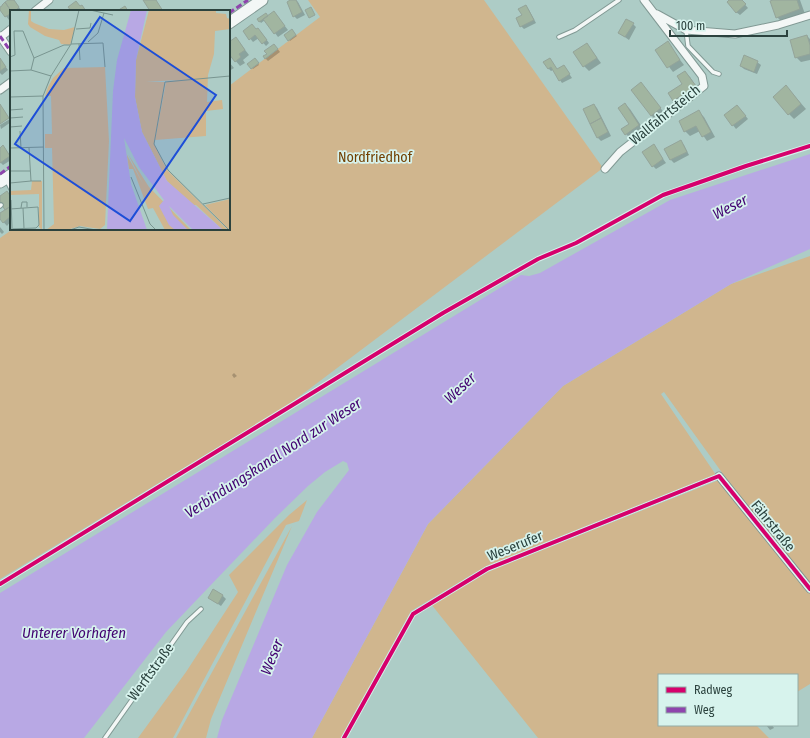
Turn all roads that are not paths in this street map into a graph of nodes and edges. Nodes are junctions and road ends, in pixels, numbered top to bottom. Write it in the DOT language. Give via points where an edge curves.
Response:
graph roads {
  1 [pos="49,0"];
  2 [pos="262,0"];
  3 [pos="619,0"];
  4 [pos="644,0"];
  5 [pos="36,10"];
  6 [pos="654,12"];
  7 [pos="810,15"];
  8 [pos="230,22"];
  9 [pos="10,30"];
  10 [pos="686,30"];
  11 [pos="0,36"];
  12 [pos="559,37"];
  13 [pos="10,51"];
  14 [pos="719,74"];
  15 [pos="10,83"];
  16 [pos="0,90"];
  17 [pos="605,168"];
  18 [pos="719,476"];
  19 [pos="810,589"];
  20 [pos="201,609"];
  21 [pos="105,738"];
  22 [pos="344,738"];
  1 -- 5 [label="street"];
  2 -- 8 [label="main road"];
  3 -- 12 [label="lane" via="576,30"];
  4 -- 6 [label="street, Wallfahrtsteich"];
  6 -- 10 [label="street"];
  6 -- 17 [label="street, Wallfahrtsteich" via="702,76 704,86 620,152"];
  7 -- 10 [label="street" via="735,34"];
  9 -- 11 [label="street"];
  10 -- 14 [label="lane" via="688,46 713,72"];
  11 -- 13 [label="street"];
  15 -- 16 [label="street"];
  18 -- 19 [label="street, Fährstraße"];
  18 -- 22 [label="lane, Weserufer" via="487,569 412,614"];
  20 -- 21 [label="lane, Werftstraße" via="187,622"];
}
